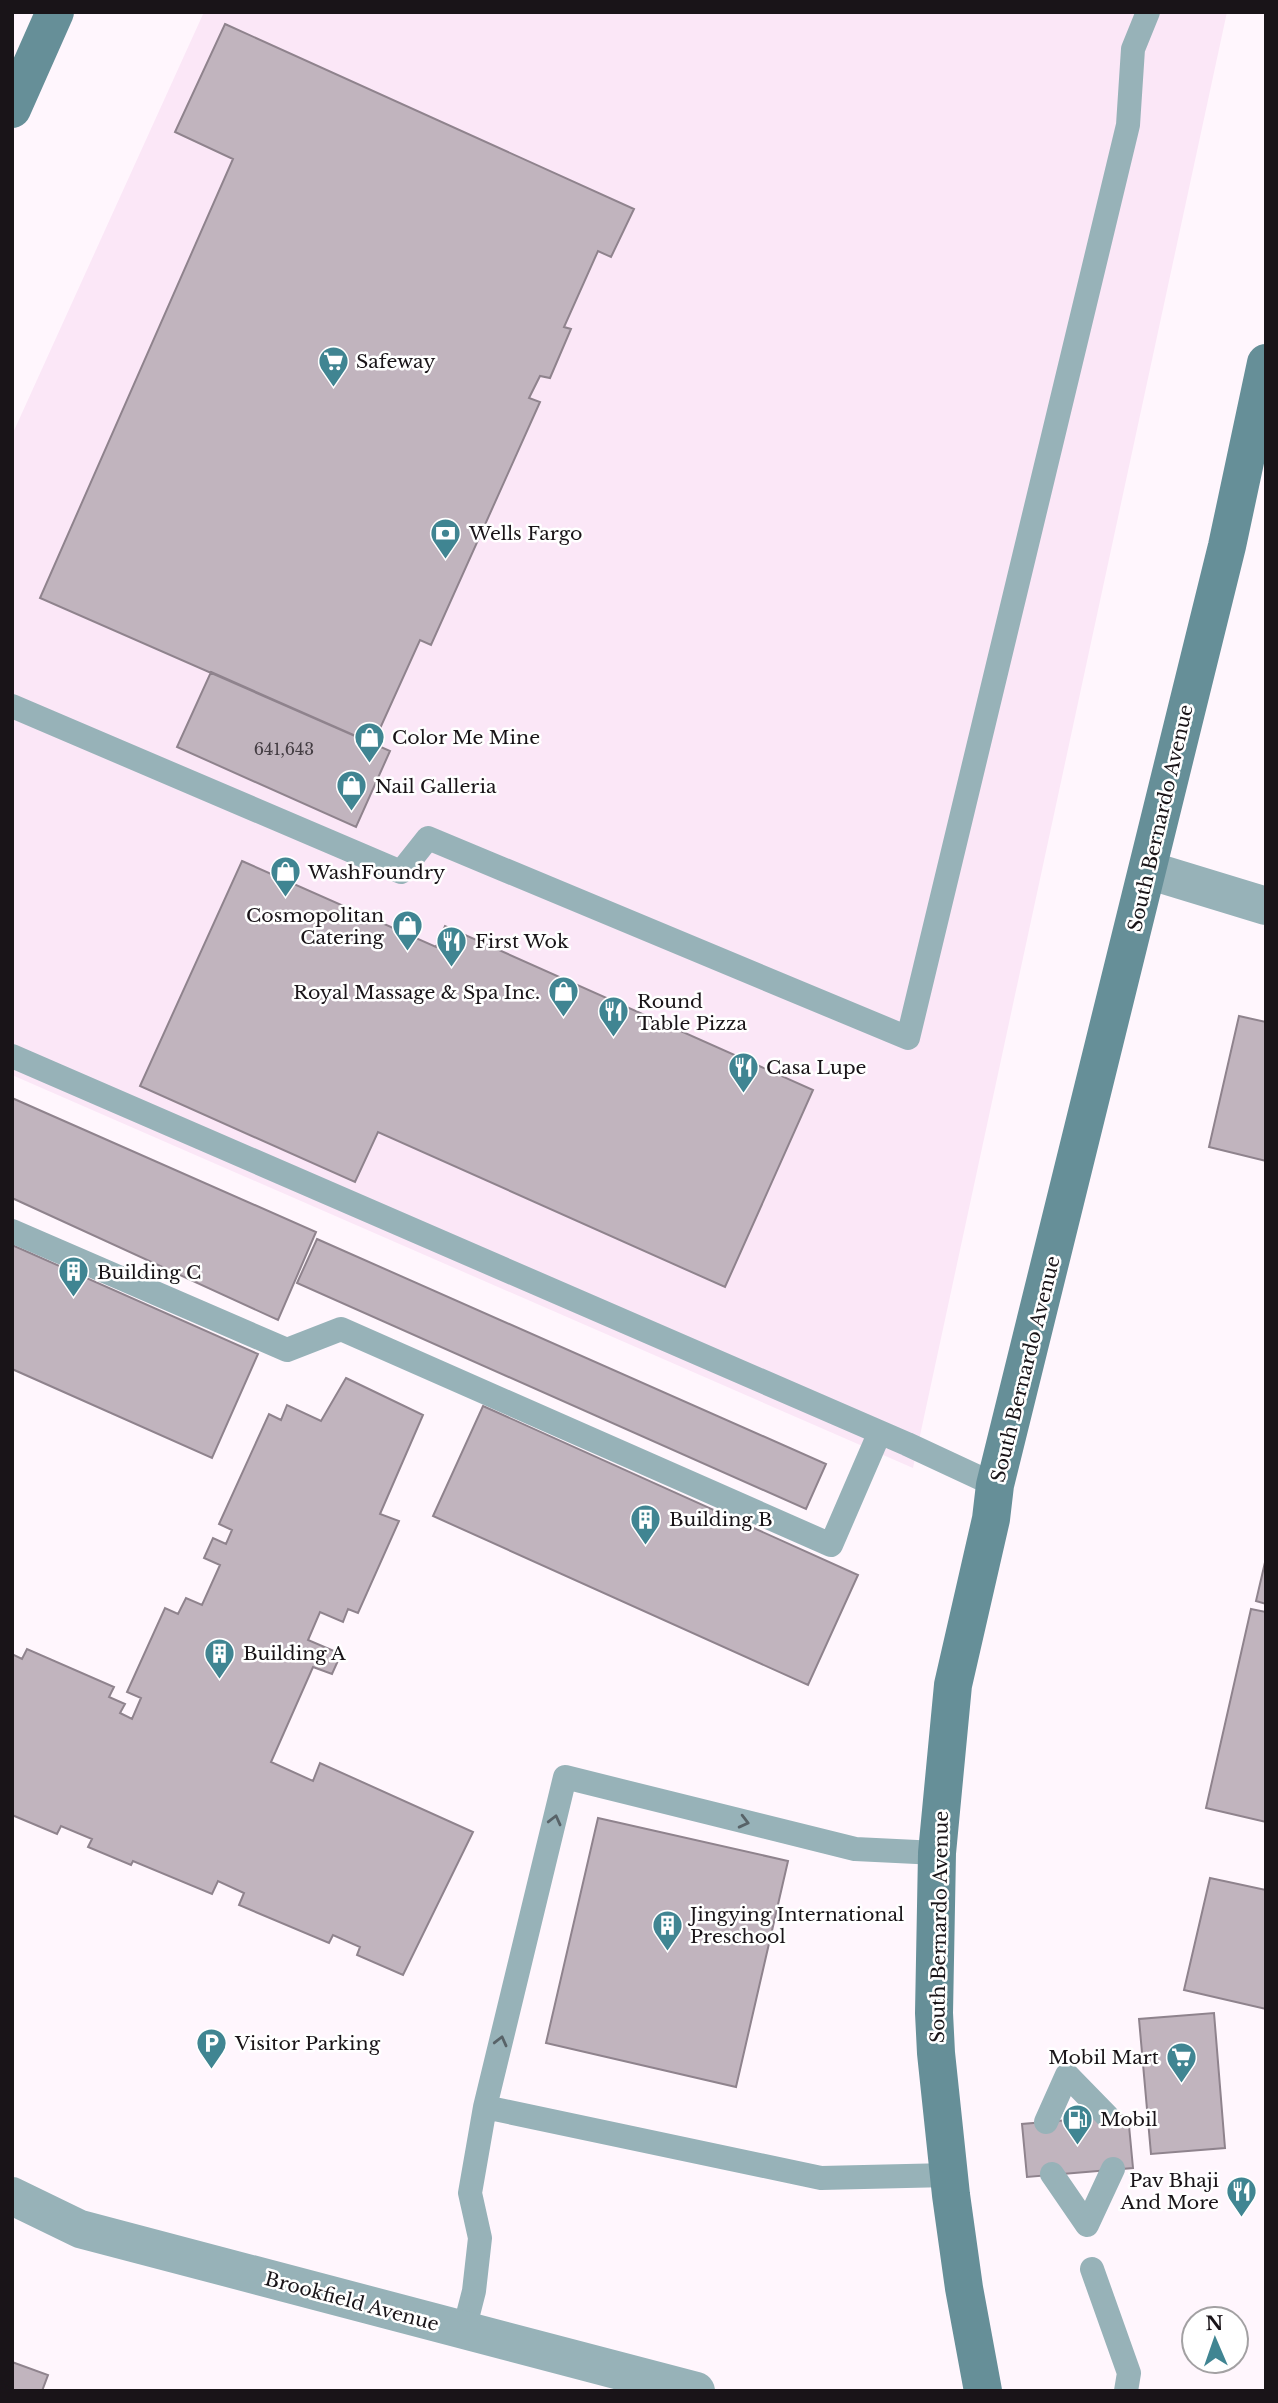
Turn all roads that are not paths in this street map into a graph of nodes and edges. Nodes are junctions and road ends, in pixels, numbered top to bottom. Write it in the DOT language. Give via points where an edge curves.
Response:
graph roads {
  1 [pos="55,12"];
  2 [pos="1148,12"];
  3 [pos="12,109"];
  4 [pos="1266,363"];
  5 [pos="1257,438"];
  6 [pos="12,706"];
  7 [pos="1148,870"];
  8 [pos="1266,906"];
  9 [pos="12,1056"];
  10 [pos="12,1231"];
  11 [pos="879,1434"];
  12 [pos="995,1485"];
  13 [pos="937,1853"];
  14 [pos="485,2107"];
  15 [pos="1107,2116"];
  16 [pos="1046,2122"];
  17 [pos="1112,2169"];
  18 [pos="1052,2174"];
  19 [pos="949,2175"];
  20 [pos="12,2196"];
  21 [pos="1092,2269"];
  22 [pos="464,2330"];
  23 [pos="696,2391"];
  24 [pos="983,2391"];
  25 [pos="1126,2391"];
  1 -- 3 [label="street"];
  2 -- 6 [label="lane" via="1133,50 1128,125 908,1038 428,838 401,872"];
  4 -- 5 [label="street, South Bernardo Avenue"];
  5 -- 7 [label="street, South Bernardo Avenue"];
  7 -- 8 [label="street"];
  7 -- 12 [label="street, South Bernardo Avenue"];
  9 -- 11 [label="lane"];
  10 -- 11 [label="lane" via="287,1350 341,1329 831,1545"];
  11 -- 12 [label="lane"];
  12 -- 13 [label="street, South Bernardo Avenue" via="953,1685"];
  14 -- 13 [label="lane, one-way" via="565,1777 855,1849"];
  13 -- 19 [label="street, South Bernardo Avenue" via="934,2013"];
  14 -- 19 [label="lane" via="821,2178"];
  14 -- 22 [label="lane" via="470,2193 480,2238"];
  15 -- 16 [label="lane" via="1067,2076"];
  17 -- 18 [label="lane" via="1087,2225"];
  19 -- 24 [label="street, South Bernardo Avenue"];
  20 -- 22 [label="street, Brookfield Avenue" via="80,2230"];
  21 -- 25 [label="lane" via="1129,2373"];
  22 -- 23 [label="street, Brookfield Avenue"];
}
